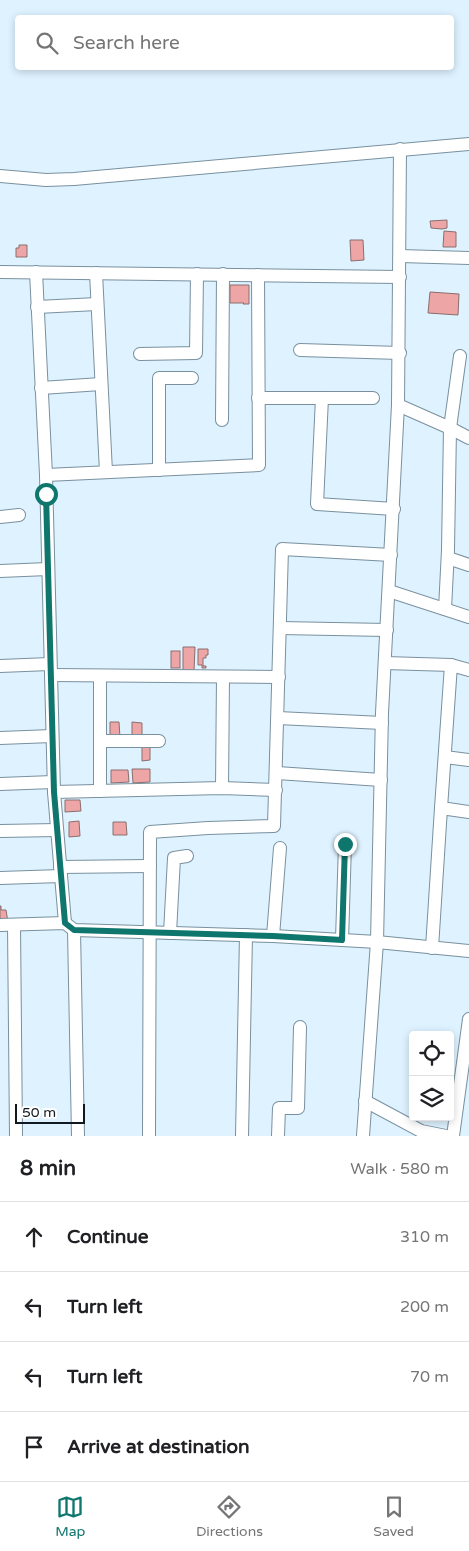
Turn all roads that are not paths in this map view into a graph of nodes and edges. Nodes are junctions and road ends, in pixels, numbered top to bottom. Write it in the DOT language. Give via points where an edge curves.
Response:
graph roads {
  1 [pos="469,144"];
  2 [pos="400,149"];
  3 [pos="0,176"];
  4 [pos="400,256"];
  5 [pos="469,258"];
  6 [pos="0,272"];
  7 [pos="36,272"];
  8 [pos="96,273"];
  9 [pos="196,274"];
  10 [pos="223,274"];
  11 [pos="258,275"];
  12 [pos="400,277"];
  13 [pos="97,304"];
  14 [pos="37,306"];
  15 [pos="300,350"];
  16 [pos="400,353"];
  17 [pos="140,354"];
  18 [pos="460,356"];
  19 [pos="192,378"];
  20 [pos="101,384"];
  21 [pos="41,388"];
  22 [pos="258,398"];
  23 [pos="322,398"];
  24 [pos="373,398"];
  25 [pos="398,406"];
  26 [pos="222,420"];
  27 [pos="450,428"];
  28 [pos="469,438"];
  29 [pos="159,470"];
  30 [pos="106,472"];
  31 [pos="46,475"];
  32 [pos="394,509"];
  33 [pos="19,514"];
  34 [pos="0,517"];
  35 [pos="391,556"];
  36 [pos="448,558"];
  37 [pos="469,565"];
  38 [pos="48,569"];
  39 [pos="0,570"];
  40 [pos="389,591"];
  41 [pos="444,609"];
  42 [pos="469,617"];
  43 [pos="280,628"];
  44 [pos="387,630"];
  45 [pos="385,663"];
  46 [pos="451,665"];
  47 [pos="0,666"];
  48 [pos="51,670"];
  49 [pos="469,670"];
  50 [pos="100,676"];
  51 [pos="224,677"];
  52 [pos="279,678"];
  53 [pos="278,718"];
  54 [pos="382,723"];
  55 [pos="52,736"];
  56 [pos="0,738"];
  57 [pos="100,741"];
  58 [pos="159,741"];
  59 [pos="444,757"];
  60 [pos="469,760"];
  61 [pos="277,773"];
  62 [pos="381,780"];
  63 [pos="0,784"];
  64 [pos="54,787"];
  65 [pos="222,788"];
  66 [pos="276,790"];
  67 [pos="100,791"];
  68 [pos="441,808"];
  69 [pos="469,812"];
  70 [pos="57,830"];
  71 [pos="0,831"];
  72 [pos="345,844"];
  73 [pos="280,848"];
  74 [pos="187,856"];
  75 [pos="150,866"];
  76 [pos="60,872"];
  77 [pos="0,878"];
  78 [pos="0,925"];
  79 [pos="14,925"];
  80 [pos="69,926"];
  81 [pos="151,932"];
  82 [pos="170,933"];
  83 [pos="246,935"];
  84 [pos="273,936"];
  85 [pos="342,940"];
  86 [pos="377,942"];
  87 [pos="432,948"];
  88 [pos="469,951"];
  89 [pos="469,1020"];
  90 [pos="300,1027"];
  91 [pos="468,1039"];
  92 [pos="366,1101"];
  93 [pos="16,1136"];
  94 [pos="78,1136"];
  95 [pos="149,1136"];
  96 [pos="242,1136"];
  97 [pos="278,1136"];
  98 [pos="363,1136"];
  99 [pos="446,1136"];
  100 [pos="453,1136"];
  1 -- 2 [label="street"];
  2 -- 3 [label="street" via="69,179"];
  2 -- 4 [label="street"];
  4 -- 5 [label="street"];
  4 -- 12 [label="street"];
  6 -- 7 [label="street"];
  7 -- 8 [label="street"];
  7 -- 14 [label="street"];
  8 -- 9 [label="street"];
  8 -- 13 [label="street"];
  9 -- 10 [label="street"];
  9 -- 17 [label="street" via="196,353"];
  10 -- 11 [label="street"];
  10 -- 26 [label="street"];
  11 -- 12 [label="street"];
  11 -- 22 [label="street"];
  12 -- 16 [label="street"];
  13 -- 14 [label="street"];
  13 -- 20 [label="street"];
  14 -- 21 [label="street"];
  15 -- 16 [label="street"];
  16 -- 25 [label="street"];
  18 -- 27 [label="street"];
  19 -- 29 [label="street" via="159,378"];
  20 -- 21 [label="street"];
  20 -- 30 [label="street"];
  21 -- 31 [label="street"];
  22 -- 23 [label="street"];
  22 -- 29 [label="street" via="259,465"];
  23 -- 24 [label="street"];
  23 -- 32 [label="street" via="317,504"];
  25 -- 27 [label="street"];
  25 -- 32 [label="street"];
  27 -- 28 [label="street"];
  27 -- 36 [label="street"];
  29 -- 30 [label="street"];
  30 -- 31 [label="street"];
  31 -- 38 [label="street"];
  32 -- 35 [label="street"];
  33 -- 34 [label="street"];
  35 -- 40 [label="street"];
  35 -- 43 [label="street" via="282,549"];
  36 -- 37 [label="street"];
  36 -- 41 [label="street"];
  38 -- 39 [label="street"];
  38 -- 48 [label="street"];
  40 -- 41 [label="street"];
  40 -- 44 [label="street"];
  41 -- 42 [label="street"];
  43 -- 44 [label="street"];
  43 -- 52 [label="street"];
  44 -- 45 [label="street"];
  45 -- 46 [label="street"];
  45 -- 54 [label="street"];
  46 -- 49 [label="street"];
  46 -- 59 [label="street"];
  47 -- 48 [label="street"];
  48 -- 50 [label="street"];
  48 -- 55 [label="street"];
  50 -- 51 [label="street"];
  50 -- 57 [label="street"];
  51 -- 52 [label="street"];
  51 -- 65 [label="street"];
  52 -- 53 [label="street"];
  53 -- 54 [label="street"];
  53 -- 61 [label="street"];
  54 -- 62 [label="street"];
  55 -- 56 [label="street"];
  55 -- 64 [label="street"];
  57 -- 58 [label="street"];
  57 -- 67 [label="street"];
  59 -- 60 [label="street"];
  59 -- 68 [label="street"];
  61 -- 62 [label="street"];
  61 -- 66 [label="street"];
  62 -- 86 [label="street"];
  63 -- 64 [label="street"];
  64 -- 67 [label="street"];
  64 -- 70 [label="street"];
  65 -- 66 [label="street"];
  65 -- 67 [label="street"];
  66 -- 75 [label="street" via="274,826 150,832"];
  68 -- 69 [label="street"];
  68 -- 87 [label="street"];
  70 -- 71 [label="street"];
  70 -- 76 [label="street"];
  72 -- 85 [label="street"];
  73 -- 84 [label="street"];
  74 -- 82 [label="street" via="174,858"];
  75 -- 76 [label="street"];
  75 -- 81 [label="street"];
  76 -- 77 [label="street"];
  76 -- 80 [label="street"];
  78 -- 79 [label="street"];
  79 -- 80 [label="street"];
  79 -- 93 [label="street"];
  80 -- 81 [label="street"];
  80 -- 94 [label="street"];
  81 -- 82 [label="street"];
  81 -- 95 [label="street"];
  82 -- 83 [label="street"];
  83 -- 84 [label="street"];
  83 -- 96 [label="street"];
  84 -- 85 [label="street"];
  85 -- 86 [label="street"];
  86 -- 87 [label="street"];
  86 -- 92 [label="street"];
  87 -- 88 [label="street"];
  89 -- 91 [label="street"];
  90 -- 97 [label="street" via="298,1108 278,1108"];
  91 -- 100 [label="street"];
  92 -- 98 [label="street"];
  92 -- 99 [label="street" via="421,1131"];
}
